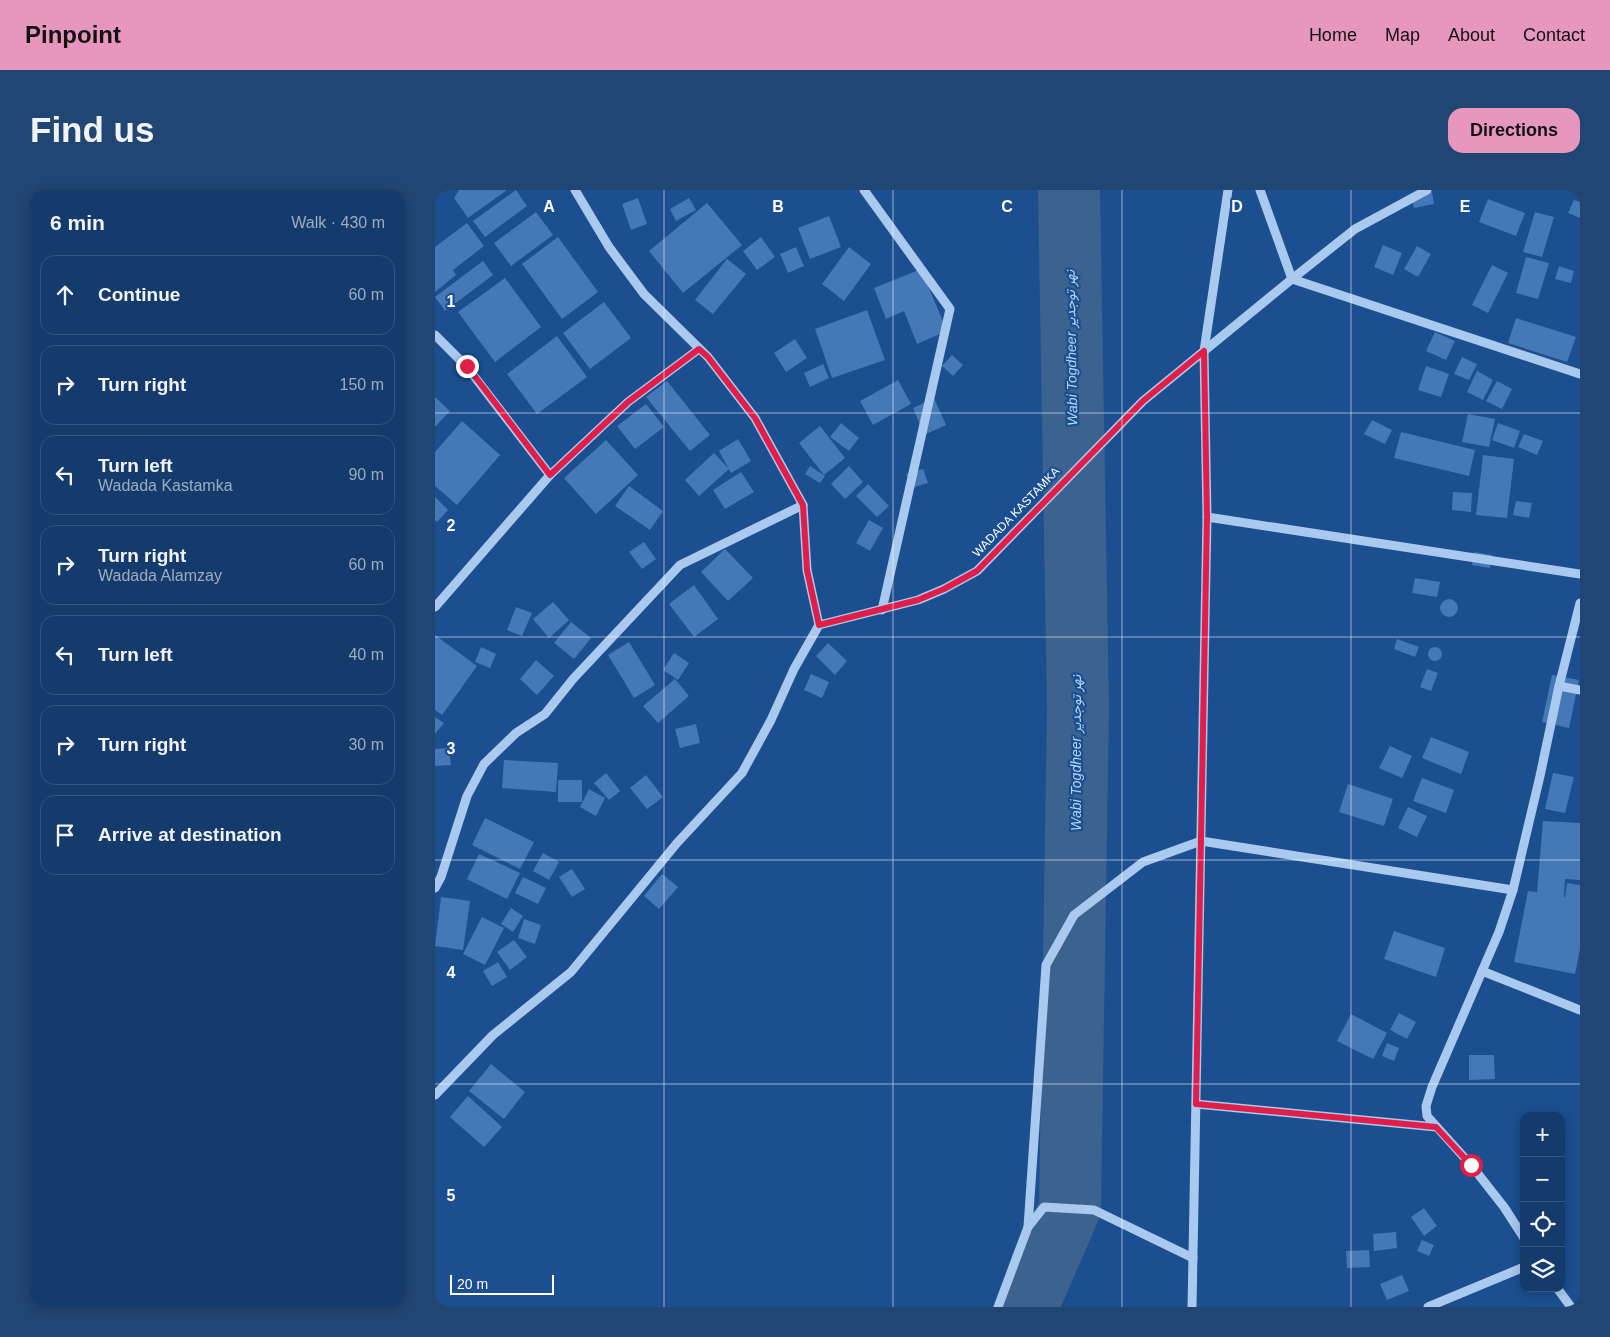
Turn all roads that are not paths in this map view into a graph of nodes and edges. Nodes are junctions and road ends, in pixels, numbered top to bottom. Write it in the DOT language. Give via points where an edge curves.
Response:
graph roads {
  1 [pos="575,190"];
  2 [pos="864,190"];
  3 [pos="1228,190"];
  4 [pos="1260,190"];
  5 [pos="1427,190"];
  6 [pos="1292,279"];
  7 [pos="435,335"];
  8 [pos="699,349"];
  9 [pos="1204,351"];
  10 [pos="1580,374"];
  11 [pos="550,475"];
  12 [pos="803,505"];
  13 [pos="1207,517"];
  14 [pos="1580,574"];
  15 [pos="1580,603"];
  16 [pos="435,607"];
  17 [pos="882,610"];
  18 [pos="819,625"];
  19 [pos="1577,632"];
  20 [pos="1559,686"];
  21 [pos="1580,690"];
  22 [pos="1201,841"];
  23 [pos="435,888"];
  24 [pos="1513,890"];
  25 [pos="1482,971"];
  26 [pos="1580,1010"];
  27 [pos="435,1095"];
  28 [pos="1196,1104"];
  29 [pos="1436,1127"];
  30 [pos="1028,1227"];
  31 [pos="1520,1232"];
  32 [pos="1193,1258"];
  33 [pos="1520,1269"];
  34 [pos="1560,1292"];
  35 [pos="998,1307"];
  36 [pos="1192,1307"];
  37 [pos="1428,1307"];
  38 [pos="1571,1307"];
  1 -- 8 [label="street" via="609,247 644,294"];
  2 -- 17 [label="street" via="950,309"];
  3 -- 9 [label="street"];
  4 -- 6 [label="street"];
  5 -- 6 [label="street, WADADA KASTAMKA" via="1355,229"];
  6 -- 9 [label="street, WADADA KASTAMKA"];
  6 -- 10 [label="street"];
  7 -- 11 [label="street" via="467,366"];
  8 -- 11 [label="street" via="628,402"];
  8 -- 12 [label="street" via="755,418"];
  9 -- 13 [label="street"];
  9 -- 17 [label="street, WADADA KASTAMKA" via="1143,401 977,571 918,600"];
  11 -- 16 [label="street"];
  12 -- 18 [label="street" via="807,570"];
  12 -- 23 [label="street" via="680,565 573,679 545,714 516,733 484,764 467,796"];
  13 -- 14 [label="street"];
  13 -- 22 [label="street"];
  15 -- 19 [label="street"];
  17 -- 18 [label="street, WADADA KASTAMKA"];
  18 -- 27 [label="street" via="741,773 677,844 571,972 493,1035"];
  19 -- 20 [label="street"];
  20 -- 21 [label="street"];
  20 -- 24 [label="street"];
  22 -- 24 [label="street"];
  22 -- 28 [label="street"];
  22 -- 30 [label="street" via="1143,862 1075,915 1046,965"];
  24 -- 25 [label="street"];
  25 -- 26 [label="street"];
  25 -- 29 [label="street" via="1429,1095 1427,1116"];
  28 -- 29 [label="street"];
  28 -- 32 [label="street"];
  29 -- 31 [label="street" via="1476,1172"];
  30 -- 32 [label="street" via="1044,1207 1095,1210"];
  30 -- 35 [label="street"];
  32 -- 36 [label="street"];
  33 -- 37 [label="street"];
  34 -- 38 [label="street"];
}
